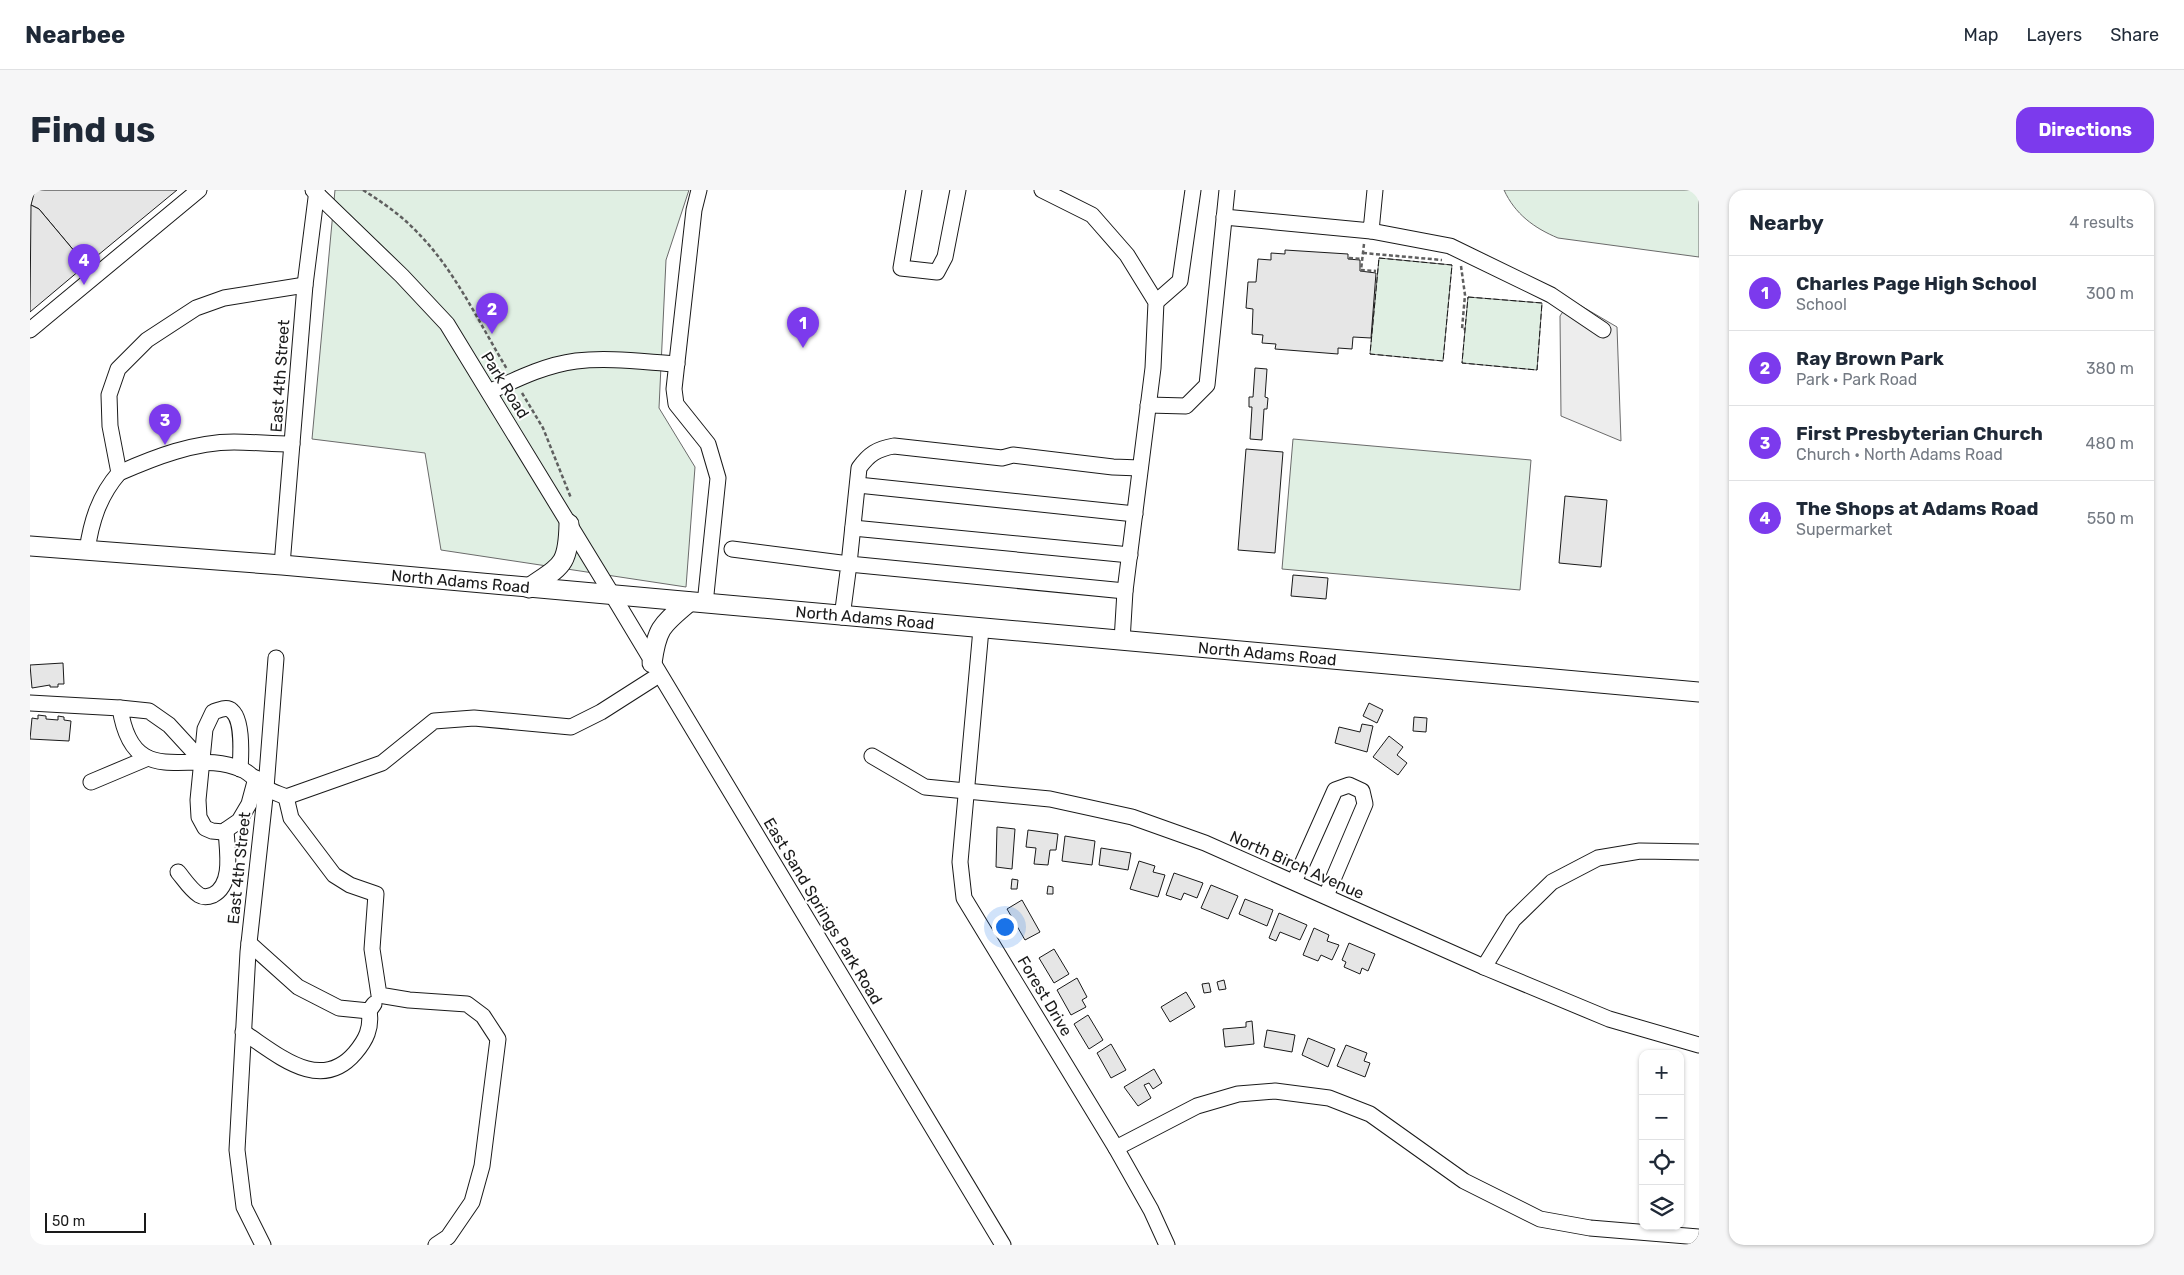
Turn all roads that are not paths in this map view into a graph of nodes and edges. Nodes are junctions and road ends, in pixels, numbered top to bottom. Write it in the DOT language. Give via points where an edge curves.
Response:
graph roads {
  1 [pos="199,190"];
  2 [pos="699,190"];
  3 [pos="914,190"];
  4 [pos="958,190"];
  5 [pos="1042,190"];
  6 [pos="1193,190"];
  7 [pos="1227,190"];
  8 [pos="1375,190"];
  9 [pos="316,191"];
  10 [pos="1224,217"];
  11 [pos="1368,231"];
  12 [pos="304,285"];
  13 [pos="1156,302"];
  14 [pos="30,330"];
  15 [pos="1603,330"];
  16 [pos="677,364"];
  17 [pos="489,392"];
  18 [pos="1148,405"];
  19 [pos="292,444"];
  20 [pos="1140,468"];
  21 [pos="119,474"];
  22 [pos="858,485"];
  23 [pos="1135,514"];
  24 [pos="569,524"];
  25 [pos="853,528"];
  26 [pos="30,546"];
  27 [pos="732,549"];
  28 [pos="87,551"];
  29 [pos="1130,555"];
  30 [pos="849,564"];
  31 [pos="282,565"];
  32 [pos="529,588"];
  33 [pos="1125,590"];
  34 [pos="613,596"];
  35 [pos="697,603"];
  36 [pos="842,617"];
  37 [pos="981,629"];
  38 [pos="1122,641"];
  39 [pos="276,658"];
  40 [pos="656,669"];
  41 [pos="1699,692"];
  42 [pos="30,703"];
  43 [pos="120,708"];
  44 [pos="872,756"];
  45 [pos="148,758"];
  46 [pos="203,762"];
  47 [pos="240,768"];
  48 [pos="91,782"];
  49 [pos="261,783"];
  50 [pos="965,792"];
  51 [pos="286,797"];
  52 [pos="226,830"];
  53 [pos="1699,852"];
  54 [pos="178,872"];
  55 [pos="1294,882"];
  56 [pos="1326,896"];
  57 [pos="248,948"];
  58 [pos="1484,967"];
  59 [pos="380,995"];
  60 [pos="369,1011"];
  61 [pos="243,1032"];
  62 [pos="1699,1045"];
  63 [pos="1116,1148"];
  64 [pos="1699,1237"];
  65 [pos="263,1245"];
  66 [pos="436,1245"];
  67 [pos="1003,1245"];
  68 [pos="1167,1245"];
  1 -- 14 [label="street"];
  2 -- 16 [label="street"];
  3 -- 4 [label="street" via="901,268 937,272 945,257"];
  5 -- 13 [label="street" via="1092,216 1127,255"];
  6 -- 13 [label="street" via="1180,281"];
  7 -- 10 [label="street"];
  8 -- 11 [label="street"];
  9 -- 12 [label="street, East 4th Street"];
  9 -- 17 [label="street, Park Road" via="446,324"];
  10 -- 11 [label="street"];
  10 -- 18 [label="street" via="1207,385 1186,406"];
  11 -- 15 [label="street" via="1450,246 1551,295"];
  12 -- 19 [label="street, East 4th Street"];
  12 -- 21 [label="street" via="224,298 196,308 147,340 118,369 109,395 110,426"];
  13 -- 18 [label="street"];
  16 -- 17 [label="street" via="576,361 535,371"];
  16 -- 35 [label="street" via="676,404 708,444 718,478"];
  17 -- 24 [label="street, Park Road"];
  18 -- 20 [label="street"];
  19 -- 21 [label="street" via="233,442 204,445 157,456"];
  19 -- 31 [label="street, East 4th Street"];
  20 -- 22 [label="street" via="894,446 879,448 868,456 859,468"];
  20 -- 23 [label="street"];
  21 -- 28 [label="street" via="108,486 94,517"];
  22 -- 23 [label="street"];
  22 -- 25 [label="street"];
  23 -- 29 [label="street"];
  24 -- 32 [label="main road" via="569,549 562,563"];
  24 -- 34 [label="street, Park Road"];
  25 -- 29 [label="street"];
  25 -- 30 [label="street"];
  26 -- 28 [label="main road, North Adams Road"];
  27 -- 30 [label="street"];
  28 -- 31 [label="main road, North Adams Road"];
  29 -- 33 [label="street"];
  30 -- 33 [label="street"];
  30 -- 36 [label="street"];
  31 -- 32 [label="main road, North Adams Road"];
  32 -- 34 [label="main road, North Adams Road"];
  33 -- 38 [label="street"];
  34 -- 35 [label="main road, North Adams Road"];
  34 -- 40 [label="street, East Sand Springs Park Road"];
  35 -- 36 [label="main road, North Adams Road"];
  35 -- 40 [label="main road" via="660,630 655,640"];
  36 -- 37 [label="main road, North Adams Road"];
  37 -- 38 [label="main road, North Adams Road"];
  37 -- 50 [label="street, Forest Drive"];
  38 -- 41 [label="main road, North Adams Road"];
  39 -- 49 [label="street"];
  40 -- 51 [label="street" via="601,712 571,727 474,718 434,721 382,763"];
  40 -- 67 [label="street, East Sand Springs Park Road"];
  42 -- 43 [label="street"];
  43 -- 45 [label="street" via="123,729 131,744"];
  43 -- 46 [label="street" via="149,711 169,725"];
  44 -- 50 [label="street, North Birch Avenue" via="925,787"];
  45 -- 46 [label="street" via="164,763"];
  45 -- 48 [label="street"];
  46 -- 47 [label="street"];
  46 -- 47 [label="street" via="207,720 213,712 226,708 232,710 239,724"];
  46 -- 52 [label="street" via="199,817 205,828 212,832"];
  47 -- 49 [label="street"];
  49 -- 51 [label="street"];
  49 -- 52 [label="street" via="240,821"];
  49 -- 57 [label="street, East 4th Street"];
  50 -- 55 [label="street, North Birch Avenue" via="1050,800 1132,817 1205,843"];
  50 -- 63 [label="street, Forest Drive" via="960,862 964,898"];
  51 -- 59 [label="street" via="291,818 334,875 350,885 376,894 372,949"];
  52 -- 54 [label="street" via="228,868 218,892 200,896"];
  53 -- 58 [label="street" via="1640,850 1598,858 1552,882 1513,920"];
  55 -- 56 [label="street, North Birch Avenue"];
  55 -- 56 [label="street" via="1335,790 1349,785 1362,791 1365,804"];
  56 -- 58 [label="street, North Birch Avenue"];
  57 -- 60 [label="street" via="298,987 339,1008"];
  57 -- 61 [label="street, East 4th Street"];
  58 -- 62 [label="street, North Birch Avenue" via="1609,1019"];
  59 -- 60 [label="street"];
  59 -- 66 [label="street" via="467,1004 482,1016 498,1039 482,1166 472,1202 448,1237"];
  60 -- 61 [label="street" via="371,1025 362,1045 345,1064 317,1072 297,1066"];
  61 -- 65 [label="street, East 4th Street" via="237,1150 244,1208"];
  63 -- 64 [label="street" via="1197,1106 1238,1094 1275,1091 1328,1098 1370,1114 1464,1181 1540,1219 1590,1228"];
  63 -- 68 [label="street, Forest Drive"];
}
